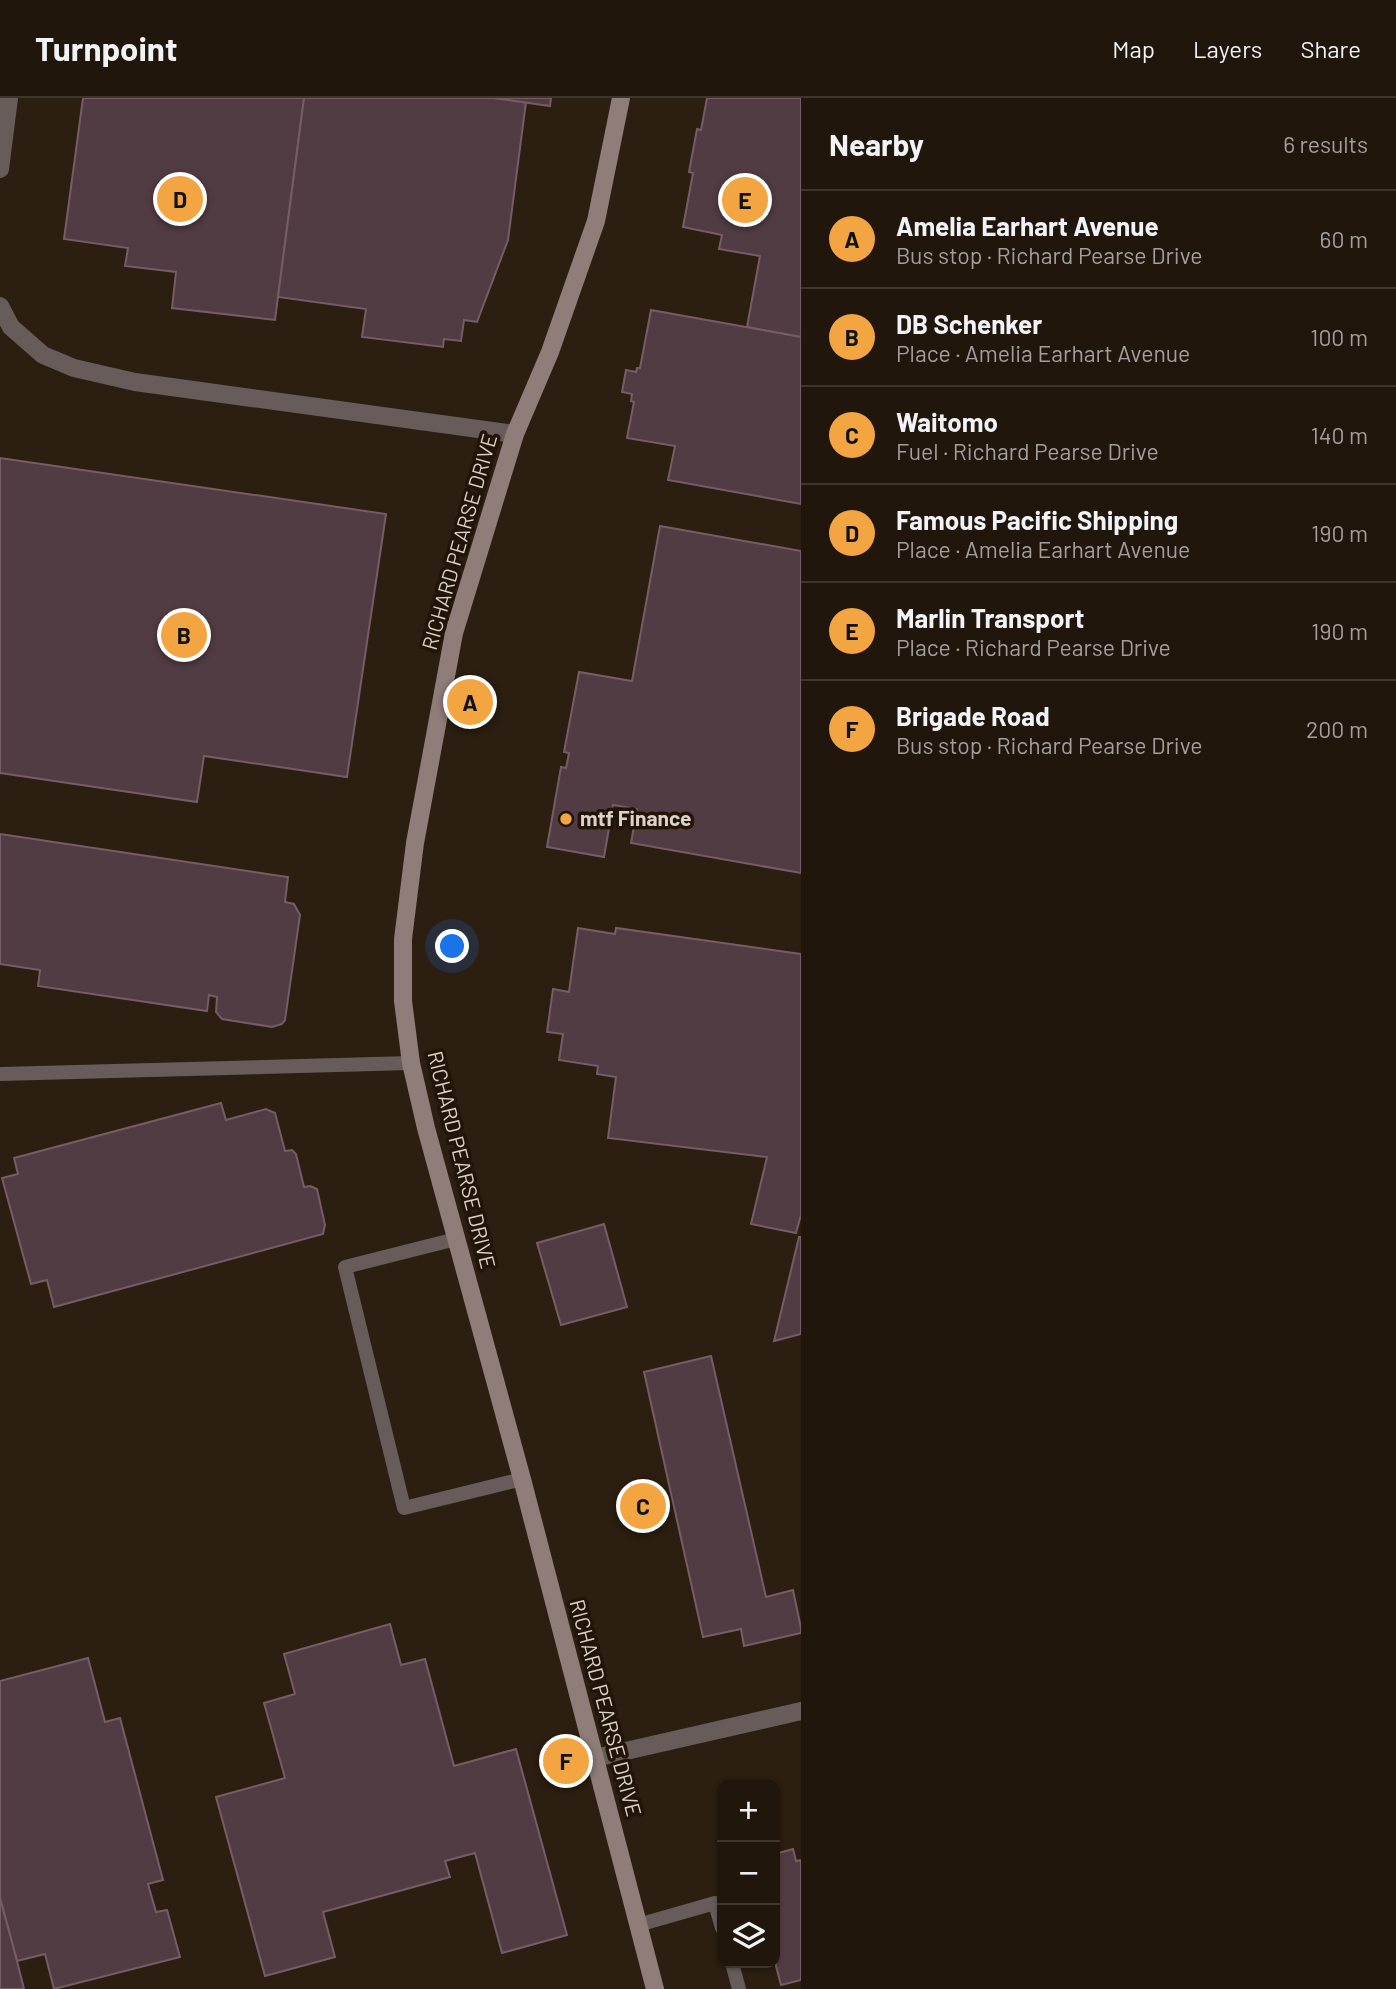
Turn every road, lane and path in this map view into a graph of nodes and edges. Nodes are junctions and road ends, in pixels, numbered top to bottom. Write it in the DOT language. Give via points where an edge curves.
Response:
graph roads {
  1 [pos="9,98"];
  2 [pos="621,98"];
  3 [pos="0,169"];
  4 [pos="0,306"];
  5 [pos="515,434"];
  6 [pos="411,1063"];
  7 [pos="0,1074"];
  8 [pos="456,1239"];
  9 [pos="522,1479"];
  10 [pos="801,1711"];
  11 [pos="595,1758"];
  12 [pos="717,1910"];
  13 [pos="638,1925"];
  14 [pos="733,1968"];
  15 [pos="654,1989"];
  16 [pos="739,1989"];
  1 -- 3 [label="street"];
  2 -- 5 [label="street, RICHARD PEARSE DRIVE" via="596,221 550,352"];
  4 -- 5 [label="street" via="11,327 43,355 74,368 135,383"];
  5 -- 6 [label="street, RICHARD PEARSE DRIVE" via="454,633 415,843 403,939 403,1001"];
  6 -- 7 [label="lane"];
  6 -- 8 [label="street, RICHARD PEARSE DRIVE"];
  8 -- 9 [label="street, RICHARD PEARSE DRIVE"];
  8 -- 9 [label="lane" via="345,1267 404,1508"];
  9 -- 11 [label="street, RICHARD PEARSE DRIVE"];
  10 -- 11 [label="street"];
  11 -- 13 [label="street, RICHARD PEARSE DRIVE"];
  12 -- 13 [label="lane" via="715,1903"];
  13 -- 15 [label="street, RICHARD PEARSE DRIVE"];
  14 -- 16 [label="lane"];
}
